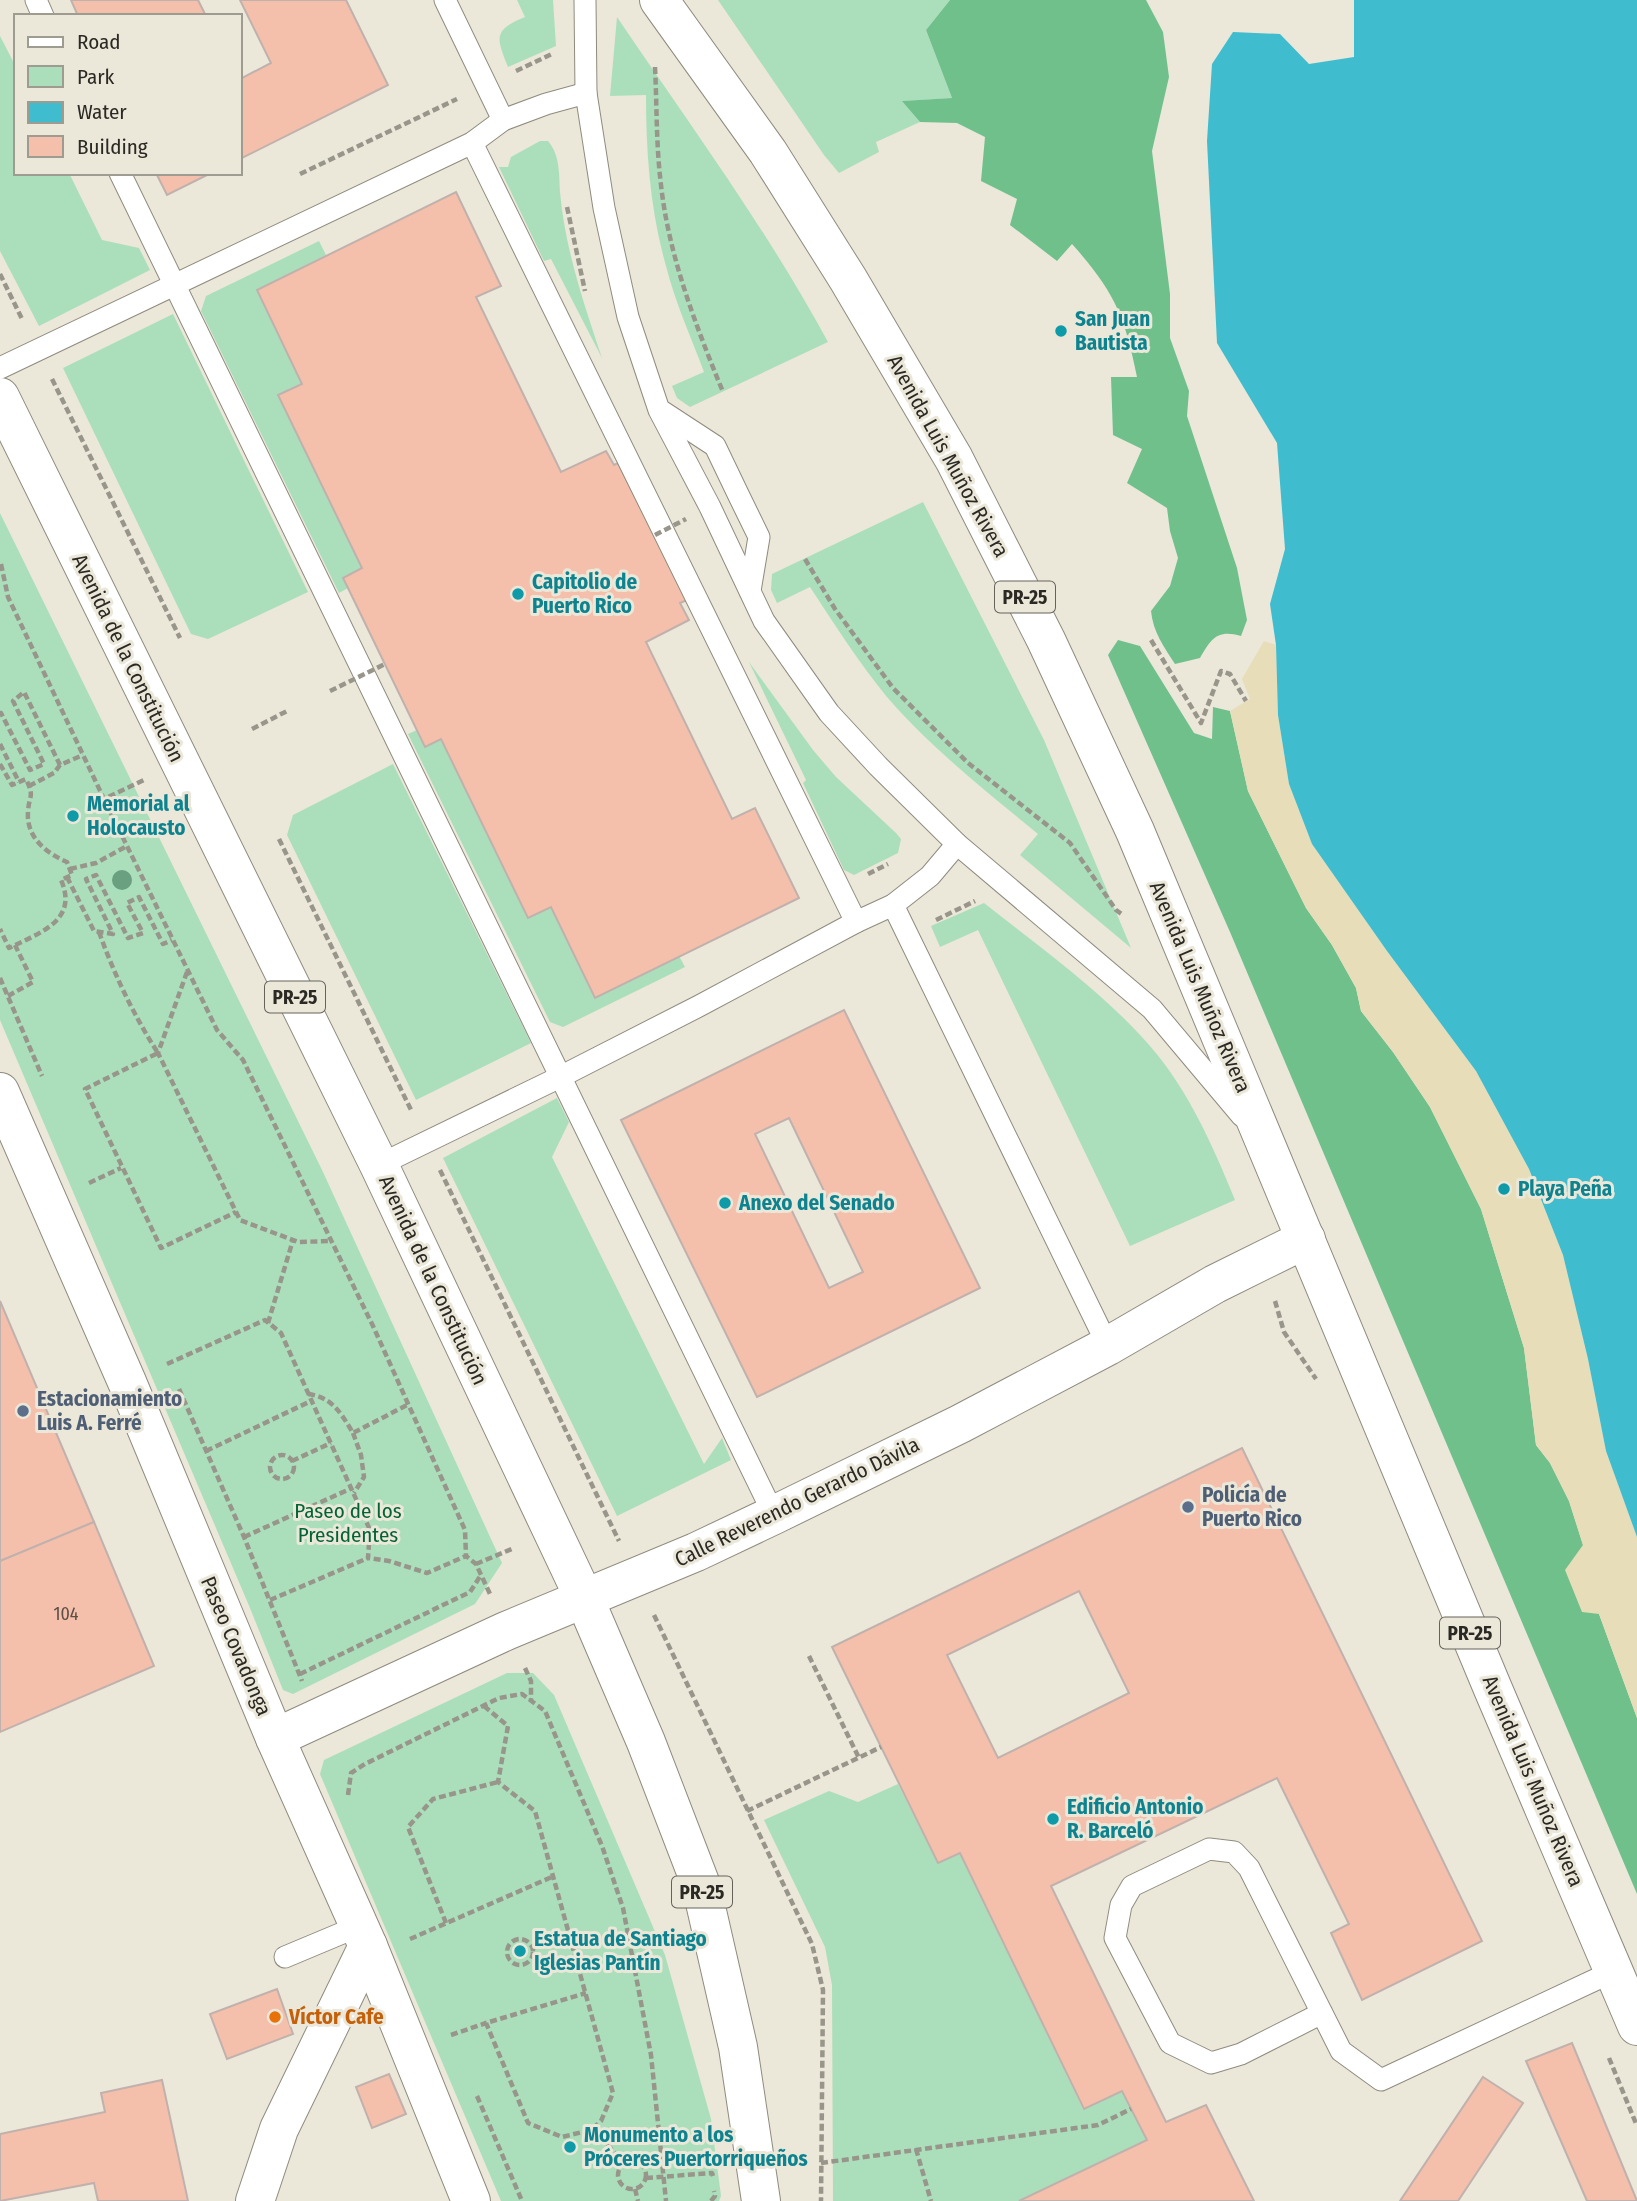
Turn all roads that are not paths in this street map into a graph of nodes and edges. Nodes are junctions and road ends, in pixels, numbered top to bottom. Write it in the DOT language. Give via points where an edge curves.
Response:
graph roads {
  1 [pos="445,0"];
  2 [pos="585,0"];
  3 [pos="659,0"];
  4 [pos="586,93"];
  5 [pos="503,120"];
  6 [pos="472,143"];
  7 [pos="121,175"];
  8 [pos="174,286"];
  9 [pos="0,368"];
  10 [pos="0,397"];
  11 [pos="659,410"];
  12 [pos="750,591"];
  13 [pos="957,844"];
  14 [pos="893,905"];
  15 [pos="856,922"];
  16 [pos="560,1077"];
  17 [pos="0,1092"];
  18 [pos="1264,1141"];
  19 [pos="379,1165"];
  20 [pos="1306,1239"];
  21 [pos="1108,1346"];
  22 [pos="774,1515"];
  23 [pos="585,1600"];
  24 [pos="275,1738"];
  25 [pos="363,1936"];
  26 [pos="285,1957"];
  27 [pos="1614,1971"];
  28 [pos="1322,2013"];
  29 [pos="1637,2026"];
  30 [pos="256,2201"];
  31 [pos="471,2201"];
  32 [pos="761,2201"];
  1 -- 5 [label="lane"];
  2 -- 4 [label="lane"];
  3 -- 18 [label="main road, Avenida Luis Muñoz Rivera / PR-25" via="768,152 954,459 1046,640 1135,831"];
  4 -- 5 [label="lane"];
  4 -- 11 [label="lane" via="604,208 628,317"];
  5 -- 6 [label="lane"];
  6 -- 8 [label="lane"];
  6 -- 15 [label="lane"];
  7 -- 8 [label="lane"];
  8 -- 9 [label="lane"];
  8 -- 16 [label="lane"];
  10 -- 19 [label="main road, Avenida de la Constitución / PR-25"];
  11 -- 12 [label="lane"];
  11 -- 12 [label="lane" via="715,446 759,537"];
  12 -- 13 [label="lane" via="764,621 829,713"];
  13 -- 14 [label="lane" via="930,876"];
  13 -- 18 [label="lane" via="1152,1009"];
  14 -- 15 [label="lane"];
  14 -- 21 [label="lane"];
  15 -- 16 [label="lane"];
  16 -- 19 [label="lane"];
  16 -- 22 [label="lane"];
  17 -- 24 [label="main road, Paseo Covadonga"];
  18 -- 20 [label="main road, Avenida Luis Muñoz Rivera / PR-25"];
  19 -- 23 [label="main road, Avenida de la Constitución / PR-25"];
  20 -- 21 [label="main road, Calle Reverendo Gerardo Dávila" via="1215,1284"];
  20 -- 27 [label="main road, Avenida Luis Muñoz Rivera / PR-25"];
  21 -- 22 [label="main road, Calle Reverendo Gerardo Dávila"];
  22 -- 23 [label="main road, Calle Reverendo Gerardo Dávila"];
  23 -- 24 [label="main road, Calle Reverendo Gerardo Dávila" via="506,1631"];
  23 -- 32 [label="main road, Avenida de la Constitución / PR-25" via="701,1885 738,2047"];
  24 -- 25 [label="main road, Paseo Covadonga"];
  25 -- 26 [label="lane"];
  25 -- 30 [label="main road" via="279,2129"];
  25 -- 31 [label="main road, Paseo Covadonga"];
  27 -- 28 [label="lane" via="1381,2080 1341,2050"];
  27 -- 29 [label="main road, Avenida Luis Muñoz Rivera / PR-25"];
  28 -- 28 [label="lane" via="1249,1868 1234,1852 1209,1849 1132,1886 1121,1905 1115,1938 1170,2043 1211,2063 1241,2054"];
}
